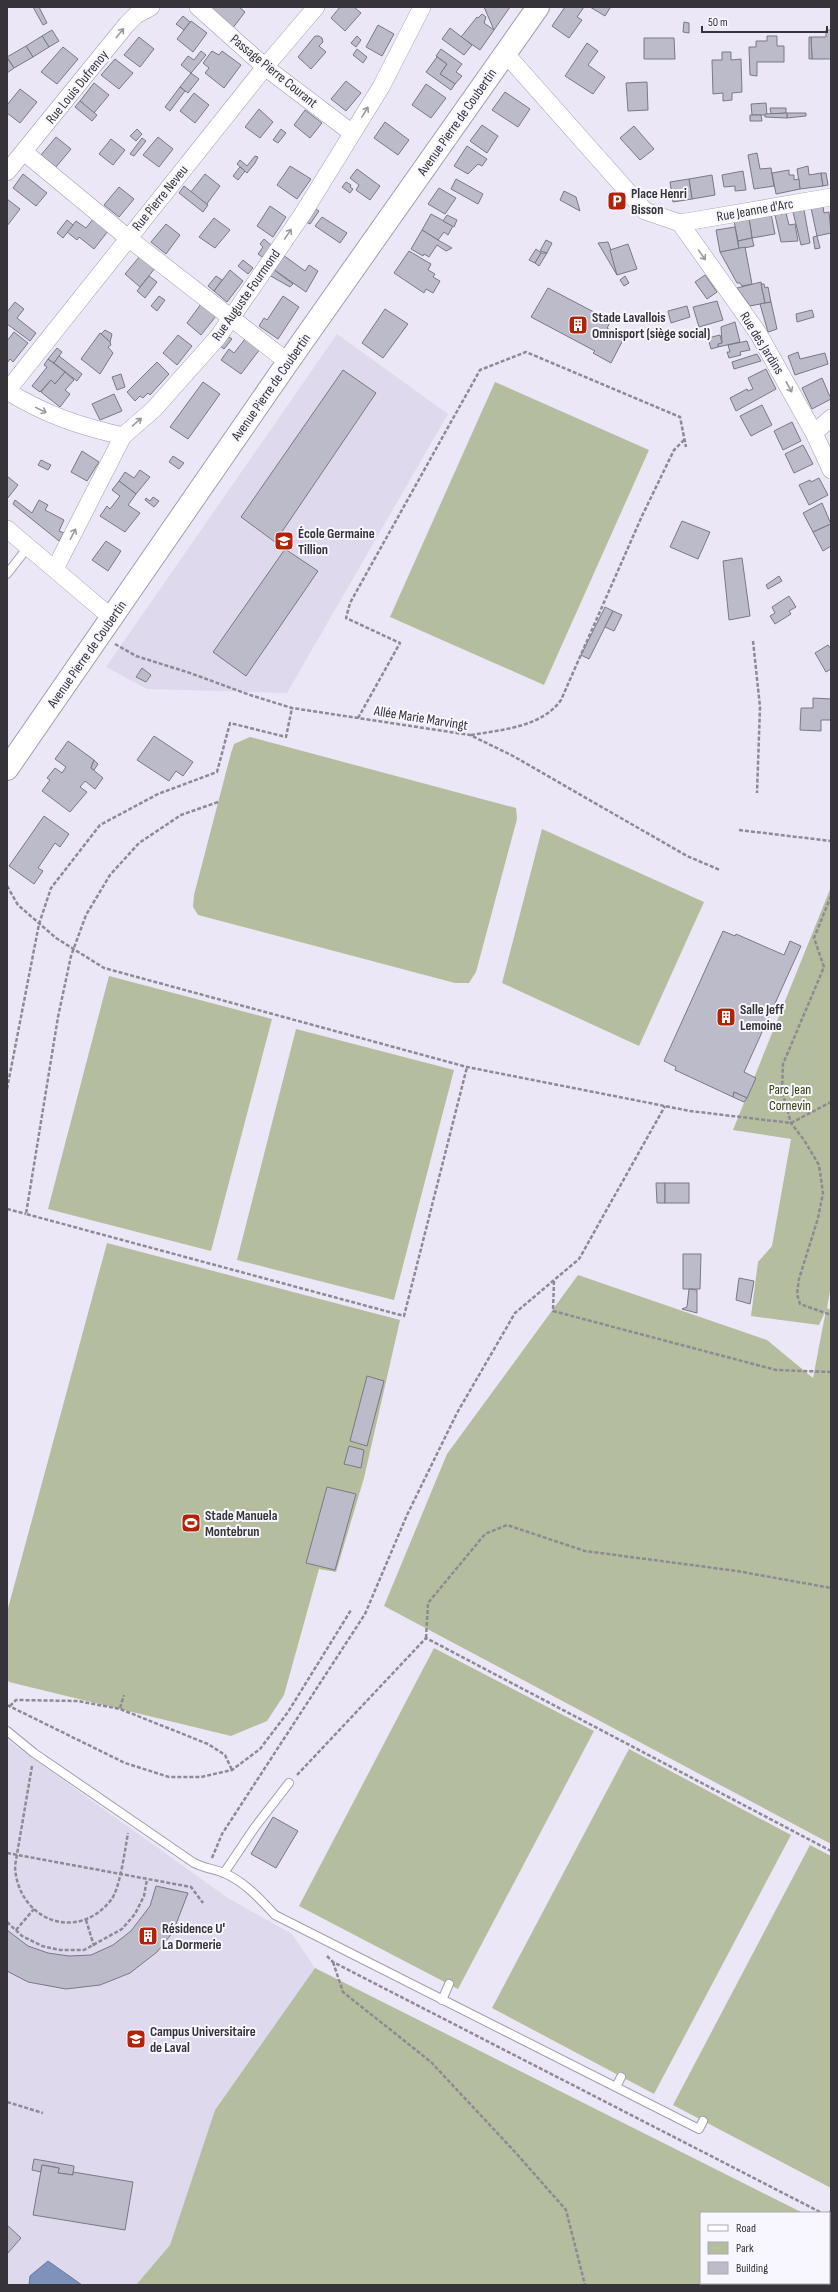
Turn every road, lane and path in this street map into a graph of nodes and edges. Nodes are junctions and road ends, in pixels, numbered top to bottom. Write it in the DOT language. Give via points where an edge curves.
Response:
graph roads {
  1 [pos="151,7"];
  2 [pos="198,7"];
  3 [pos="316,7"];
  4 [pos="422,7"];
  5 [pos="538,7"];
  6 [pos="505,53"];
  7 [pos="265,67"];
  8 [pos="352,133"];
  9 [pos="24,152"];
  10 [pos="7,172"];
  11 [pos="831,197"];
  12 [pos="680,223"];
  13 [pos="128,238"];
  14 [pos="230,319"];
  15 [pos="288,362"];
  16 [pos="7,391"];
  17 [pos="831,418"];
  18 [pos="814,433"];
  19 [pos="123,436"];
  20 [pos="684,439"];
  21 [pos="686,447"];
  22 [pos="831,470"];
  23 [pos="7,529"];
  24 [pos="28,547"];
  25 [pos="55,568"];
  26 [pos="7,574"];
  27 [pos="106,627"];
  28 [pos="753,641"];
  29 [pos="292,708"];
  30 [pos="358,718"];
  31 [pos="470,735"];
  32 [pos="7,769"];
  33 [pos="757,793"];
  34 [pos="218,802"];
  35 [pos="739,830"];
  36 [pos="831,841"];
  37 [pos="720,870"];
  38 [pos="7,886"];
  39 [pos="831,896"];
  40 [pos="39,924"];
  41 [pos="73,950"];
  42 [pos="467,1067"];
  43 [pos="7,1089"];
  44 [pos="831,1102"];
  45 [pos="665,1106"];
  46 [pos="791,1123"];
  47 [pos="7,1209"];
  48 [pos="26,1214"];
  49 [pos="554,1281"];
  50 [pos="831,1315"];
  51 [pos="831,1372"];
  52 [pos="831,1588"];
  53 [pos="351,1610"];
  54 [pos="426,1638"];
  55 [pos="124,1695"];
  56 [pos="8,1706"];
  57 [pos="120,1708"];
  58 [pos="7,1731"];
  59 [pos="34,1753"];
  60 [pos="232,1770"];
  61 [pos="289,1783"];
  62 [pos="131,1820"];
  63 [pos="831,1851"];
  64 [pos="7,1853"];
  65 [pos="17,1855"];
  66 [pos="207,1870"];
  67 [pos="224,1873"];
  68 [pos="119,1874"];
  69 [pos="147,1879"];
  70 [pos="203,1903"];
  71 [pos="34,1910"];
  72 [pos="86,1920"];
  73 [pos="7,1922"];
  74 [pos="16,1930"];
  75 [pos="94,1946"];
  76 [pos="325,1954"];
  77 [pos="333,1962"];
  78 [pos="449,1984"];
  79 [pos="442,2000"];
  80 [pos="621,2077"];
  81 [pos="616,2087"];
  82 [pos="7,2102"];
  83 [pos="43,2113"];
  84 [pos="703,2121"];
  85 [pos="820,2212"];
  86 [pos="585,2285"];
  9 -- 1 [label="street, Rue Louis Dufrenoy, one-way" via="127,24 136,15"];
  2 -- 7 [label="street, Passage Pierre Courant"];
  3 -- 7 [label="street, Rue Pierre Neveu"];
  8 -- 4 [label="street, Rue Auguste Fourmond, one-way" via="381,87"];
  5 -- 6 [label="street, Avenue Pierre de Coubertin"];
  6 -- 12 [label="street" via="645,211"];
  6 -- 15 [label="street, Avenue Pierre de Coubertin"];
  7 -- 8 [label="street, Passage Pierre Courant"];
  7 -- 13 [label="street, Rue Pierre Neveu"];
  14 -- 8 [label="street, Rue Auguste Fourmond, one-way" via="302,214"];
  9 -- 10 [label="street, Rue Louis Dufrenoy"];
  9 -- 13 [label="street"];
  11 -- 12 [label="street, Rue Jeanne d'Arc"];
  12 -- 18 [label="street, Rue des Jardins, one-way" via="758,333"];
  13 -- 14 [label="street"];
  13 -- 16 [label="street, Rue Pierre Neveu"];
  14 -- 15 [label="street"];
  19 -- 14 [label="street, Rue Auguste Fourmond, one-way" via="154,409 218,337"];
  15 -- 27 [label="street, Avenue Pierre de Coubertin"];
  16 -- 19 [label="street, one-way" via="40,410 77,425"];
  17 -- 18 [label="street"];
  18 -- 22 [label="street, Rue des Jardins"];
  25 -- 19 [label="street, Rue Auguste Fourmond, one-way"];
  20 -- 21 [label="path"];
  20 -- 30 [label="path" via="680,417 526,352 480,370 350,603 346,618 400,643"];
  20 -- 31 [label="path" via="674,450 642,516 561,700 553,712 537,720"];
  23 -- 24 [label="street"];
  24 -- 25 [label="street"];
  24 -- 26 [label="lane"];
  25 -- 27 [label="street"];
  27 -- 29 [label="path, Allée Marie Marvingt" via="136,656"];
  27 -- 32 [label="street, Avenue Pierre de Coubertin"];
  28 -- 33 [label="path" via="760,706"];
  29 -- 30 [label="path, Allée Marie Marvingt"];
  29 -- 40 [label="path" via="286,737 230,723 217,772 158,794 100,825 51,888"];
  30 -- 31 [label="path, Allée Marie Marvingt"];
  31 -- 37 [label="path, Allée Marie Marvingt" via="513,756 687,856"];
  34 -- 41 [label="path" via="181,815 139,843 110,875 86,915"];
  35 -- 36 [label="path"];
  38 -- 40 [label="path" via="18,905"];
  39 -- 46 [label="path" via="814,938 824,967 783,1064 782,1091"];
  40 -- 41 [label="path"];
  40 -- 43 [label="path"];
  41 -- 42 [label="path" via="104,968"];
  41 -- 48 [label="path" via="46,1082"];
  42 -- 45 [label="path"];
  42 -- 48 [label="path" via="404,1316"];
  44 -- 46 [label="path"];
  45 -- 46 [label="path"];
  45 -- 49 [label="path" via="579,1260"];
  46 -- 50 [label="path" via="819,1165 823,1193 797,1294 800,1304"];
  47 -- 48 [label="path"];
  49 -- 51 [label="path" via="553,1311 776,1370"];
  49 -- 66 [label="path" via="515,1313 457,1413 407,1515 365,1614 222,1834"];
  52 -- 54 [label="path" via="737,1571 585,1551 507,1525 485,1534 428,1603"];
  53 -- 60 [label="path" via="288,1712 260,1749"];
  54 -- 61 [label="path"];
  54 -- 63 [label="path"];
  55 -- 57 [label="path"];
  56 -- 57 [label="path" via="16,1700 30,1700 78,1702"];
  56 -- 60 [label="path" via="125,1763 169,1777 201,1777"];
  57 -- 60 [label="path" via="208,1744 225,1755"];
  58 -- 59 [label="lane"];
  59 -- 62 [label="lane"];
  59 -- 65 [label="path"];
  61 -- 67 [label="lane"];
  62 -- 66 [label="lane"];
  62 -- 68 [label="path"];
  64 -- 65 [label="path"];
  65 -- 68 [label="path"];
  65 -- 71 [label="path" via="16,1879 19,1890"];
  66 -- 67 [label="lane"];
  67 -- 79 [label="lane" via="255,1893 275,1915"];
  68 -- 69 [label="path"];
  68 -- 72 [label="path" via="112,1899"];
  69 -- 70 [label="path" via="191,1887"];
  69 -- 75 [label="path" via="144,1896 136,1914 122,1929"];
  71 -- 72 [label="path" via="62,1923"];
  71 -- 74 [label="path"];
  72 -- 75 [label="path"];
  73 -- 74 [label="path"];
  74 -- 75 [label="path" via="42,1946 60,1950 84,1950"];
  76 -- 77 [label="path"];
  77 -- 85 [label="path"];
  77 -- 86 [label="path" via="343,1992 431,2062 566,2210"];
  78 -- 79 [label="lane"];
  79 -- 81 [label="lane"];
  80 -- 81 [label="lane"];
  81 -- 84 [label="lane" via="699,2129"];
  82 -- 83 [label="path"];
}
